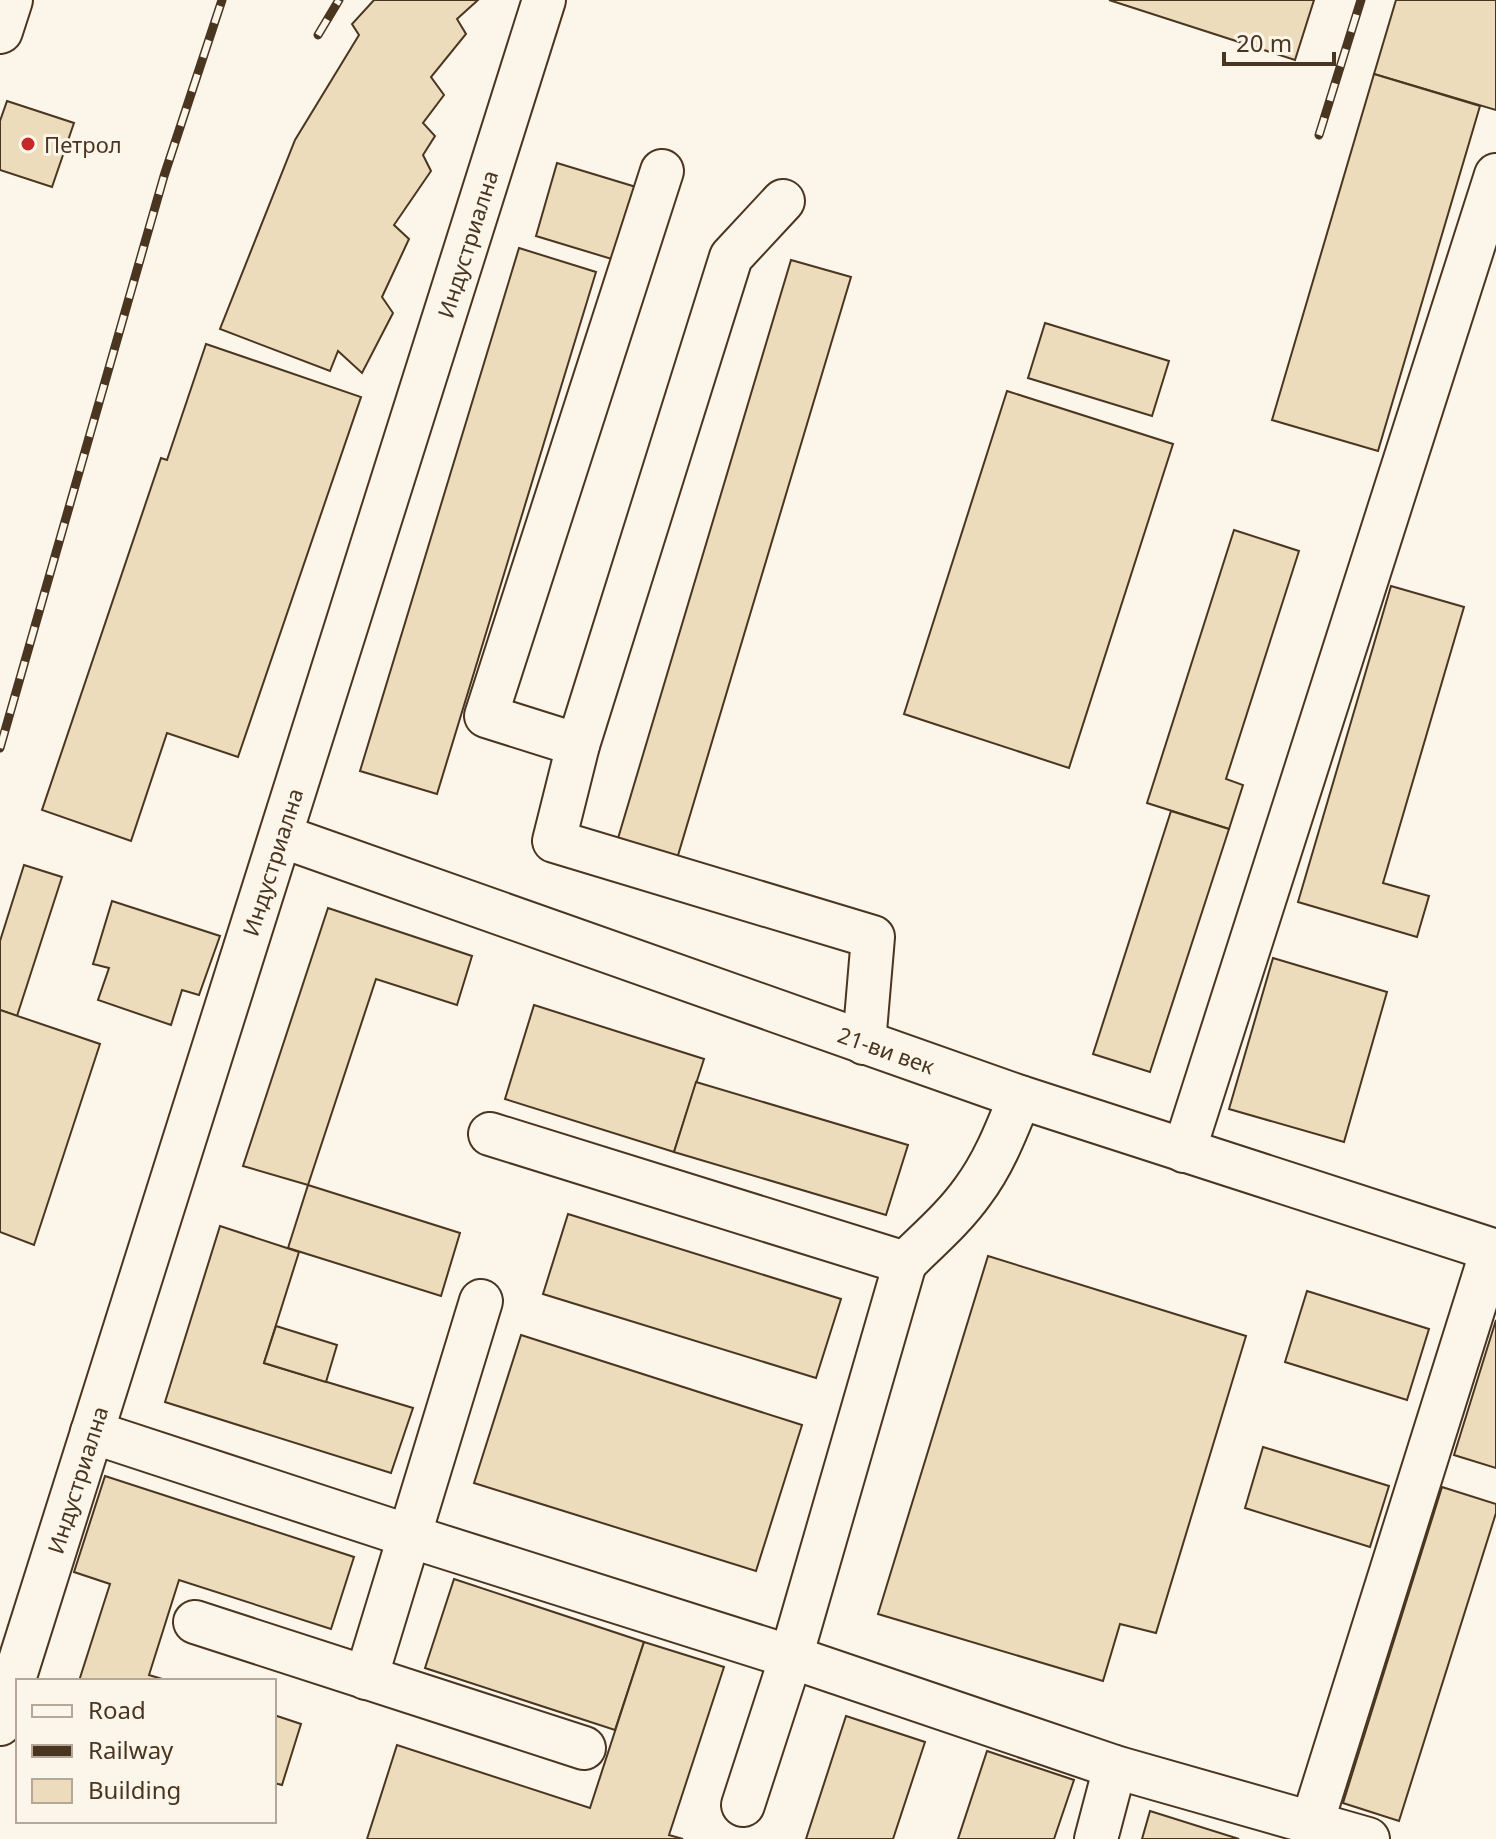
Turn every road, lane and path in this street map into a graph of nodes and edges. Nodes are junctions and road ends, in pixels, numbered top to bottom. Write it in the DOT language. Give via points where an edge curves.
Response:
graph roads {
  1 [pos="10,0"];
  2 [pos="544,0"];
  3 [pos="0,31"];
  4 [pos="662,171"];
  5 [pos="1496,175"];
  6 [pos="783,201"];
  7 [pos="578,745"];
  8 [pos="281,836"];
  9 [pos="864,1043"];
  10 [pos="1020,1097"];
  11 [pos="490,1134"];
  12 [pos="1184,1151"];
  13 [pos="1494,1251"];
  14 [pos="905,1263"];
  15 [pos="481,1301"];
  16 [pos="92,1432"];
  17 [pos="409,1536"];
  18 [pos="195,1622"];
  19 [pos="791,1657"];
  20 [pos="366,1678"];
  21 [pos="0,1724"];
  22 [pos="584,1748"];
  23 [pos="1115,1767"];
  24 [pos="743,1805"];
  25 [pos="1312,1823"];
  26 [pos="1096,1839"];
  27 [pos="1368,1839"];
  1 -- 3 [label="main road"];
  2 -- 8 [label="street, Индустриална"];
  4 -- 7 [label="street" via="486,716"];
  5 -- 12 [label="street"];
  6 -- 7 [label="street" via="731,257"];
  7 -- 9 [label="street" via="554,841 873,937"];
  8 -- 9 [label="street, 21-ви век"];
  8 -- 16 [label="street, Индустриална"];
  9 -- 10 [label="street, 21-ви век"];
  10 -- 12 [label="street, 21-ви век"];
  10 -- 14 [label="street" via="974,1190"];
  11 -- 14 [label="street"];
  12 -- 13 [label="street, 21-ви век"];
  13 -- 25 [label="street"];
  14 -- 19 [label="street"];
  15 -- 17 [label="street"];
  16 -- 17 [label="street"];
  16 -- 21 [label="street, Индустриална"];
  17 -- 19 [label="street"];
  17 -- 20 [label="street"];
  18 -- 20 [label="street"];
  19 -- 23 [label="street"];
  19 -- 24 [label="street"];
  20 -- 22 [label="street"];
  23 -- 25 [label="street"];
  23 -- 26 [label="street"];
  25 -- 27 [label="street"];
}
